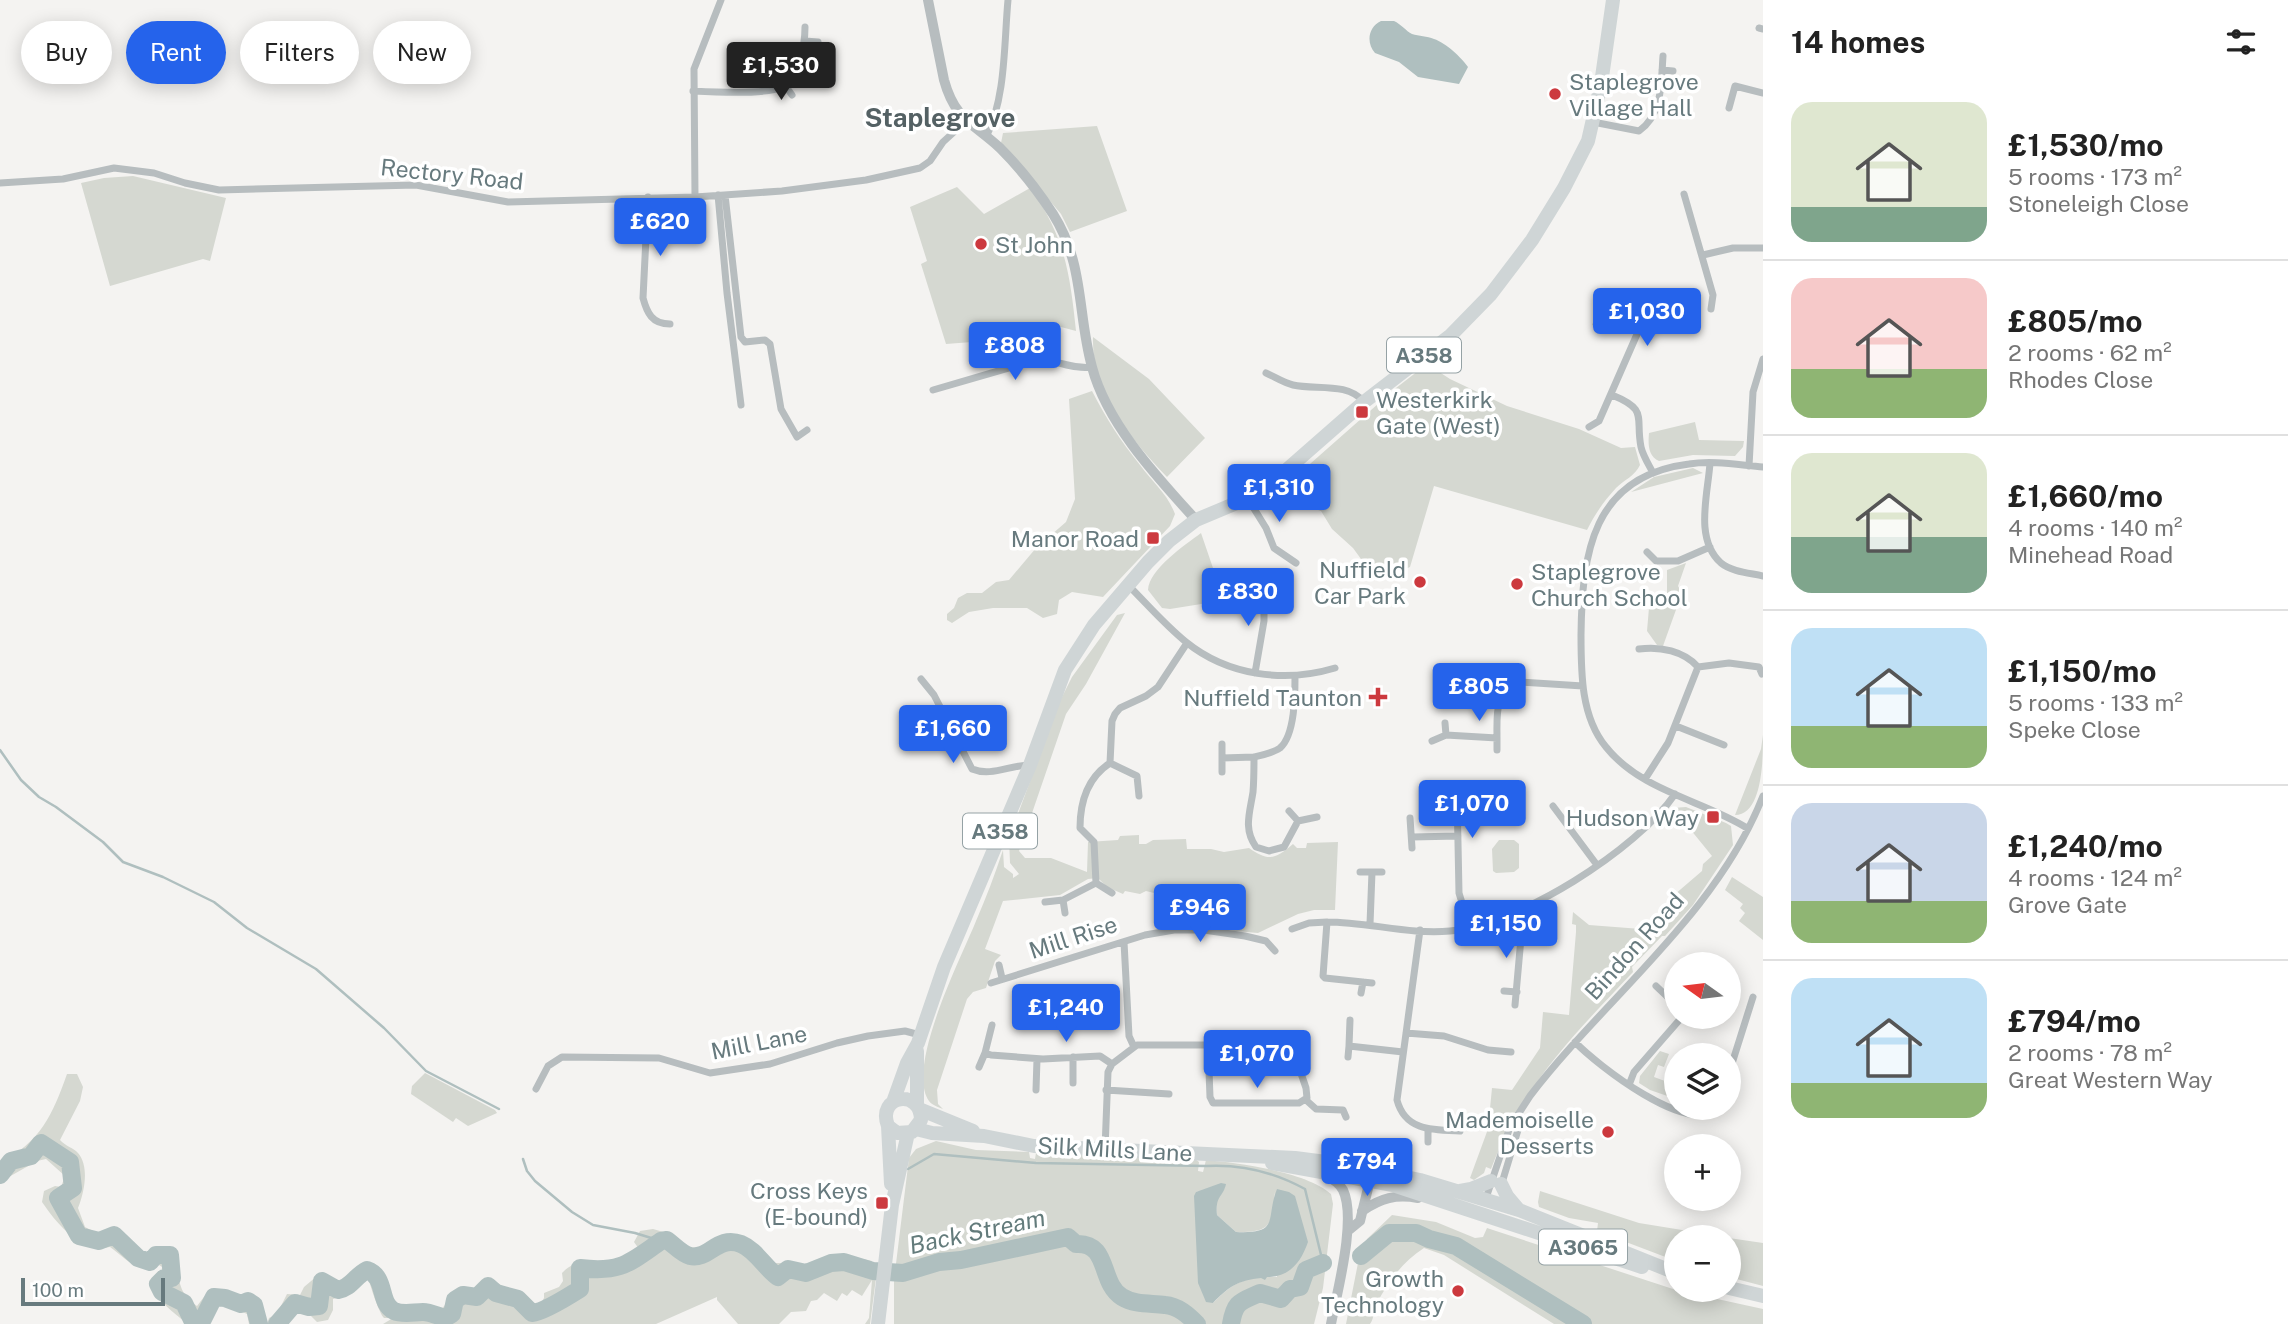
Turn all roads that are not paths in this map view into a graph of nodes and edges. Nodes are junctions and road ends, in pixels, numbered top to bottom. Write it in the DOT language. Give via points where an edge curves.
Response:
graph roads {
  1 [pos="721,0"];
  2 [pos="928,0"];
  3 [pos="1008,0"];
  4 [pos="1614,0"];
  5 [pos="805,27"];
  6 [pos="805,41"];
  7 [pos="818,42"];
  8 [pos="1663,57"];
  9 [pos="1662,70"];
  10 [pos="1673,71"];
  11 [pos="784,85"];
  12 [pos="693,91"];
  13 [pos="1763,93"];
  14 [pos="792,95"];
  15 [pos="1729,108"];
  16 [pos="965,121"];
  17 [pos="1593,122"];
  18 [pos="986,137"];
  19 [pos="0,184"];
  20 [pos="1684,194"];
  21 [pos="722,195"];
  22 [pos="648,197"];
  23 [pos="695,197"];
  24 [pos="1763,248"];
  25 [pos="1703,255"];
  26 [pos="1711,309"];
  27 [pos="1645,316"];
  28 [pos="670,324"];
  29 [pos="1763,359"];
  30 [pos="1092,367"];
  31 [pos="1266,373"];
  32 [pos="1760,378"];
  33 [pos="933,390"];
  34 [pos="1612,395"];
  35 [pos="1364,402"];
  36 [pos="741,405"];
  37 [pos="1589,427"];
  38 [pos="807,430"];
  39 [pos="1710,463"];
  40 [pos="1749,466"];
  41 [pos="1763,467"];
  42 [pos="1653,473"];
  43 [pos="1248,499"];
  44 [pos="1196,520"];
  45 [pos="1710,547"];
  46 [pos="1647,552"];
  47 [pos="1296,563"];
  48 [pos="1763,576"];
  49 [pos="1128,585"];
  50 [pos="1265,586"];
  51 [pos="1265,610"];
  52 [pos="1252,611"];
  53 [pos="1648,638"];
  54 [pos="1187,643"];
  55 [pos="1648,648"];
  56 [pos="1639,649"];
  57 [pos="1698,667"];
  58 [pos="1335,668"];
  59 [pos="1761,668"];
  60 [pos="1255,673"];
  61 [pos="1295,677"];
  62 [pos="921,679"];
  63 [pos="1583,686"];
  64 [pos="1445,723"];
  65 [pos="1676,726"];
  66 [pos="1446,735"];
  67 [pos="1497,738"];
  68 [pos="1432,741"];
  69 [pos="1222,744"];
  70 [pos="1724,746"];
  71 [pos="1497,750"];
  72 [pos="1254,757"];
  73 [pos="1222,758"];
  74 [pos="1110,762"];
  75 [pos="1030,765"];
  76 [pos="1144,769"];
  77 [pos="1222,772"];
  78 [pos="1136,776"];
  79 [pos="1645,779"];
  80 [pos="1440,793"];
  81 [pos="1675,794"];
  82 [pos="1139,796"];
  83 [pos="1763,796"];
  84 [pos="1553,806"];
  85 [pos="1289,811"];
  86 [pos="1317,817"];
  87 [pos="1410,818"];
  88 [pos="1298,821"];
  89 [pos="1747,828"];
  90 [pos="1458,836"];
  91 [pos="1412,837"];
  92 [pos="1412,848"];
  93 [pos="1597,865"];
  94 [pos="1360,872"];
  95 [pos="1372,872"];
  96 [pos="1382,872"];
  97 [pos="1096,883"];
  98 [pos="1112,893"];
  99 [pos="1063,900"];
  100 [pos="1045,902"];
  101 [pos="1065,913"];
  102 [pos="1514,913"];
  103 [pos="1327,922"];
  104 [pos="1370,924"];
  105 [pos="1292,929"];
  106 [pos="1470,929"];
  107 [pos="1420,930"];
  108 [pos="1124,942"];
  109 [pos="1275,951"];
  110 [pos="999,965"];
  111 [pos="1002,978"];
  112 [pos="1363,982"];
  113 [pos="991,983"];
  114 [pos="1372,983"];
  115 [pos="1656,986"];
  116 [pos="1504,991"];
  117 [pos="1517,992"];
  118 [pos="1361,993"];
  119 [pos="1664,994"];
  120 [pos="1753,997"];
  121 [pos="1515,1004"];
  122 [pos="1350,1020"];
  123 [pos="992,1025"];
  124 [pos="1672,1029"];
  125 [pos="1406,1033"];
  126 [pos="919,1039"];
  127 [pos="1574,1042"];
  128 [pos="1738,1043"];
  129 [pos="1208,1045"];
  130 [pos="1349,1046"];
  131 [pos="1134,1047"];
  132 [pos="1488,1050"];
  133 [pos="1403,1052"];
  134 [pos="1511,1052"];
  135 [pos="985,1053"];
  136 [pos="1073,1057"];
  137 [pos="1348,1057"];
  138 [pos="1037,1059"];
  139 [pos="1487,1061"];
  140 [pos="1112,1064"];
  141 [pos="979,1067"];
  142 [pos="1073,1083"];
  143 [pos="1629,1085"];
  144 [pos="536,1089"];
  145 [pos="1036,1090"];
  146 [pos="1106,1090"];
  147 [pos="1169,1094"];
  148 [pos="1306,1100"];
  149 [pos="893,1102"];
  150 [pos="1664,1104"];
  151 [pos="918,1107"];
  152 [pos="1346,1117"];
  153 [pos="888,1126"];
  154 [pos="1429,1130"];
  155 [pos="912,1131"];
  156 [pos="1460,1131"];
  157 [pos="984,1136"];
  158 [pos="1428,1142"];
  159 [pos="1105,1149"];
  160 [pos="1247,1155"];
  161 [pos="1315,1172"];
  162 [pos="1364,1174"];
  163 [pos="1496,1182"];
  164 [pos="1459,1191"];
  165 [pos="893,1200"];
  166 [pos="1447,1203"];
  167 [pos="1346,1208"];
  168 [pos="1488,1208"];
  169 [pos="1519,1210"];
  170 [pos="1362,1212"];
  171 [pos="1349,1230"];
  172 [pos="1664,1269"];
  173 [pos="1664,1272"];
  174 [pos="1741,1291"];
  175 [pos="1763,1296"];
  176 [pos="878,1324"];
  177 [pos="1331,1324"];
  1 -- 12 [label="street" via="695,62"];
  2 -- 16 [label="street" via="948,93"];
  3 -- 18 [label="street" via="997,105"];
  4 -- 17 [label="main road, A358"];
  5 -- 6 [label="street"];
  6 -- 7 [label="street"];
  6 -- 11 [label="street"];
  8 -- 9 [label="street"];
  9 -- 10 [label="street"];
  9 -- 17 [label="street" via="1657,108 1647,125 1639,131"];
  11 -- 12 [label="street" via="767,91"];
  11 -- 14 [label="street"];
  12 -- 23 [label="street"];
  13 -- 15 [label="street" via="1735,86"];
  16 -- 18 [label="street"];
  16 -- 21 [label="street, Rectory Road" via="930,161 908,172 806,189"];
  17 -- 35 [label="main road, A358" via="1564,188 1491,294 1451,335"];
  18 -- 30 [label="street" via="1011,159 1065,235 1081,291"];
  19 -- 22 [label="street, Rectory Road" via="63,179 114,167 237,191 397,184 508,202"];
  20 -- 25 [label="street"];
  21 -- 23 [label="street, Rectory Road"];
  21 -- 36 [label="street" via="727,293"];
  21 -- 38 [label="street" via="741,337 771,344 781,409 797,437"];
  22 -- 23 [label="street, Rectory Road"];
  22 -- 28 [label="street" via="643,298 653,320"];
  24 -- 25 [label="street" via="1740,247"];
  25 -- 26 [label="street" via="1713,295"];
  27 -- 34 [label="street"];
  29 -- 32 [label="street"];
  30 -- 33 [label="street" via="1036,360"];
  30 -- 44 [label="street" via="1120,427"];
  31 -- 35 [label="street" via="1291,385 1347,390"];
  32 -- 40 [label="street" via="1753,392"];
  34 -- 37 [label="street" via="1600,421"];
  34 -- 42 [label="street" via="1637,410 1641,448"];
  35 -- 43 [label="main road, A358"];
  39 -- 40 [label="street"];
  39 -- 42 [label="street"];
  39 -- 45 [label="street" via="1705,526"];
  40 -- 41 [label="street"];
  42 -- 63 [label="street" via="1614,499 1591,541 1582,602"];
  43 -- 44 [label="main road, A358"];
  43 -- 47 [label="street" via="1274,548"];
  44 -- 49 [label="main road, A358"];
  45 -- 46 [label="street" via="1678,561 1656,561"];
  45 -- 48 [label="street" via="1721,563"];
  49 -- 54 [label="street"];
  49 -- 75 [label="main road, A358" via="1065,670"];
  50 -- 51 [label="street"];
  51 -- 52 [label="street"];
  51 -- 60 [label="street"];
  53 -- 55 [label="street"];
  54 -- 60 [label="street" via="1221,665"];
  54 -- 74 [label="street" via="1158,687 1115,714"];
  55 -- 56 [label="street"];
  55 -- 57 [label="street" via="1681,654"];
  57 -- 59 [label="street" via="1729,663"];
  57 -- 65 [label="street"];
  58 -- 61 [label="street"];
  60 -- 61 [label="street"];
  61 -- 72 [label="street" via="1286,741 1279,749"];
  62 -- 75 [label="street" via="972,769 996,771"];
  63 -- 67 [label="street" via="1513,684 1501,696"];
  63 -- 79 [label="street" via="1598,737 1627,768"];
  64 -- 66 [label="street"];
  65 -- 70 [label="street"];
  65 -- 79 [label="street"];
  66 -- 67 [label="street"];
  66 -- 68 [label="street"];
  67 -- 71 [label="street"];
  69 -- 73 [label="street"];
  72 -- 73 [label="street"];
  72 -- 88 [label="street" via="1248,822 1251,840 1259,849 1277,850 1284,847"];
  73 -- 77 [label="street"];
  74 -- 78 [label="street"];
  74 -- 97 [label="street" via="1090,782 1080,815 1080,828 1094,842"];
  75 -- 126 [label="main road, A358" via="944,967"];
  76 -- 78 [label="street"];
  78 -- 82 [label="street"];
  79 -- 81 [label="street"];
  80 -- 90 [label="street" via="1457,793"];
  81 -- 89 [label="street"];
  81 -- 93 [label="street" via="1627,843"];
  83 -- 89 [label="street, Bindon Road"];
  84 -- 93 [label="street"];
  85 -- 88 [label="street"];
  86 -- 88 [label="street"];
  87 -- 91 [label="street"];
  89 -- 127 [label="street, Bindon Road" via="1703,899"];
  90 -- 91 [label="street"];
  90 -- 106 [label="street" via="1459,893"];
  91 -- 92 [label="street"];
  93 -- 102 [label="street"];
  94 -- 95 [label="street"];
  95 -- 96 [label="street"];
  95 -- 104 [label="street"];
  97 -- 98 [label="street"];
  97 -- 99 [label="street"];
  99 -- 100 [label="street"];
  99 -- 101 [label="street"];
  102 -- 106 [label="street"];
  102 -- 117 [label="street" via="1521,938"];
  103 -- 104 [label="street"];
  103 -- 105 [label="street"];
  103 -- 112 [label="street" via="1323,976"];
  104 -- 107 [label="street"];
  106 -- 107 [label="street"];
  107 -- 125 [label="street"];
  108 -- 109 [label="street, Mill Rise" via="1174,930 1204,930 1266,941"];
  108 -- 111 [label="street, Mill Rise"];
  108 -- 131 [label="street" via="1129,1036"];
  110 -- 111 [label="street, Mill Rise"];
  111 -- 113 [label="street, Mill Rise"];
  112 -- 114 [label="street"];
  112 -- 118 [label="street"];
  115 -- 119 [label="street"];
  116 -- 117 [label="street"];
  117 -- 121 [label="street"];
  120 -- 128 [label="street"];
  122 -- 130 [label="street"];
  123 -- 135 [label="street"];
  124 -- 143 [label="street" via="1634,1072"];
  125 -- 132 [label="street" via="1444,1036"];
  125 -- 133 [label="street"];
  126 -- 144 [label="street, Mill Lane" via="905,1031 869,1036 770,1064 709,1073 659,1058 562,1057 548,1066"];
  126 -- 149 [label="main road, A358"];
  126 -- 151 [label="main road, A358"];
  127 -- 143 [label="street"];
  127 -- 163 [label="street, Bindon Road" via="1520,1112 1518,1130"];
  129 -- 131 [label="street"];
  129 -- 148 [label="street" via="1286,1037 1306,1088"];
  129 -- 148 [label="street" via="1213,1103"];
  130 -- 133 [label="street"];
  130 -- 137 [label="street"];
  131 -- 140 [label="street"];
  132 -- 134 [label="street"];
  132 -- 139 [label="street"];
  133 -- 154 [label="street" via="1398,1107 1411,1123"];
  135 -- 138 [label="street"];
  135 -- 141 [label="street"];
  136 -- 138 [label="street"];
  136 -- 140 [label="street" via="1100,1056"];
  136 -- 142 [label="street"];
  138 -- 145 [label="street"];
  140 -- 146 [label="street"];
  143 -- 150 [label="street"];
  146 -- 147 [label="street"];
  146 -- 159 [label="street"];
  148 -- 152 [label="street" via="1316,1109 1343,1110"];
  149 -- 151 [label="main road" via="906,1099"];
  149 -- 153 [label="main road, A358" via="886,1113"];
  151 -- 155 [label="main road, A358" via="921,1120"];
  151 -- 157 [label="main road, Silk Mills Lane / A3065"];
  153 -- 155 [label="main road" via="897,1133"];
  153 -- 165 [label="main road, A358"];
  154 -- 156 [label="street"];
  154 -- 158 [label="street"];
  155 -- 157 [label="main road, Silk Mills Lane / A3065"];
  155 -- 165 [label="main road, A358"];
  157 -- 159 [label="main road, Silk Mills Lane / A3065" via="1034,1146"];
  159 -- 160 [label="main road, Silk Mills Lane / A3065"];
  160 -- 161 [label="main road, Silk Mills Lane / A3065"];
  160 -- 162 [label="main road, Silk Mills Lane / A3065" via="1295,1158"];
  161 -- 162 [label="main road, Silk Mills Lane / A3065"];
  161 -- 167 [label="street" via="1335,1180 1343,1190"];
  162 -- 164 [label="main road, Silk Mills Lane / A3065"];
  162 -- 166 [label="main road, Silk Mills Lane / A3065"];
  162 -- 167 [label="street"];
  162 -- 170 [label="street"];
  163 -- 164 [label="main road"];
  163 -- 168 [label="street, Bindon Road"];
  163 -- 169 [label="main road"];
  164 -- 168 [label="main road, Silk Mills Lane / A3065"];
  165 -- 176 [label="main road, A358"];
  166 -- 168 [label="main road, Silk Mills Lane / A3065"];
  166 -- 170 [label="street" via="1408,1196 1386,1198"];
  167 -- 171 [label="street"];
  168 -- 169 [label="main road, Silk Mills Lane / A3065"];
  168 -- 173 [label="main road, Silk Mills Lane / A3065"];
  169 -- 172 [label="main road, Silk Mills Lane / A3065"];
  170 -- 171 [label="street" via="1360,1221"];
  171 -- 177 [label="street"];
  174 -- 175 [label="main road"];
}
